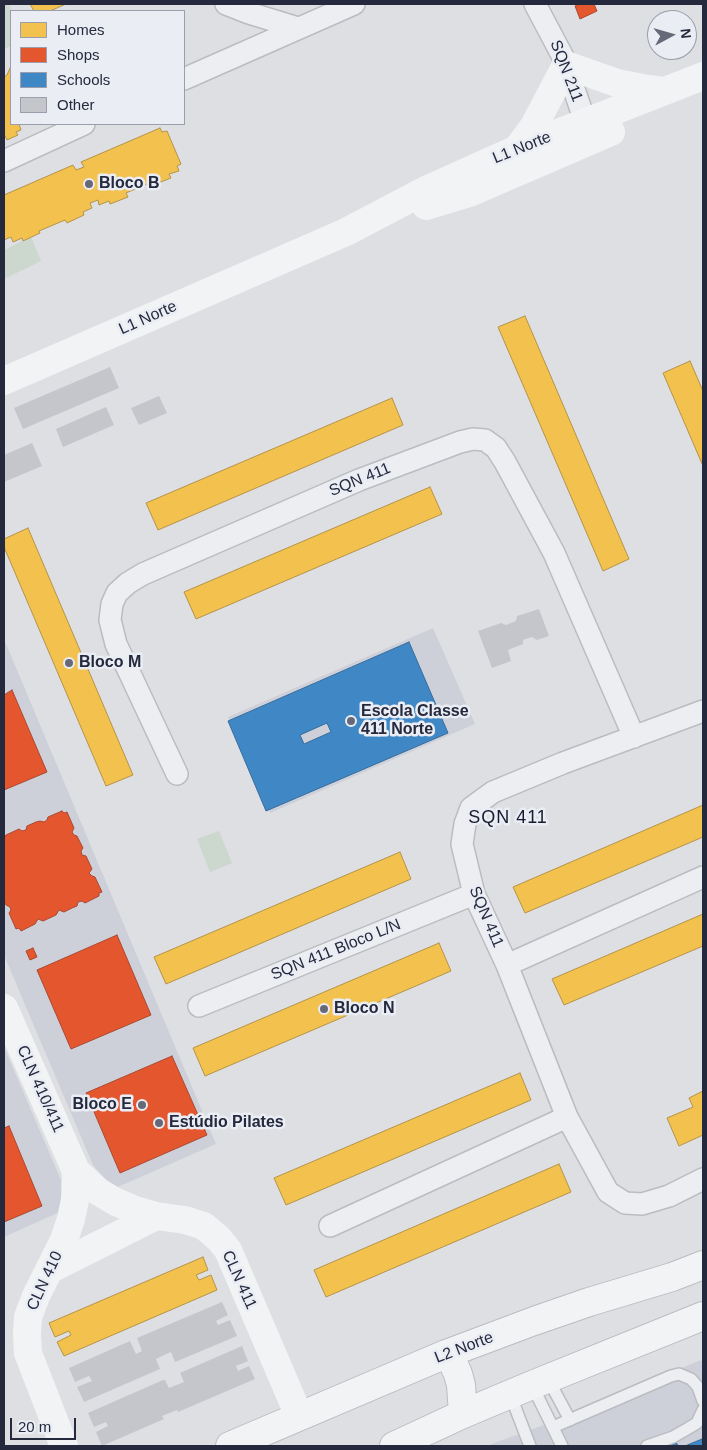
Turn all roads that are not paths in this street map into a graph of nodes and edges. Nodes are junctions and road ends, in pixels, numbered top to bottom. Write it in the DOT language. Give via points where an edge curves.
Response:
graph roads {
  1 [pos="226,4"];
  2 [pos="354,4"];
  3 [pos="535,4"];
  4 [pos="298,28"];
  5 [pos="566,65"];
  6 [pos="703,76"];
  7 [pos="185,79"];
  8 [pos="667,91"];
  9 [pos="703,93"];
  10 [pos="82,125"];
  11 [pos="588,132"];
  12 [pos="517,149"];
  13 [pos="4,161"];
  14 [pos="346,232"];
  15 [pos="4,381"];
  16 [pos="703,711"];
  17 [pos="634,737"];
  18 [pos="177,774"];
  19 [pos="703,877"];
  20 [pos="474,894"];
  21 [pos="506,965"];
  22 [pos="199,1006"];
  23 [pos="4,1008"];
  24 [pos="567,1117"];
  25 [pos="76,1171"];
  26 [pos="703,1179"];
  27 [pos="156,1216"];
  28 [pos="330,1226"];
  29 [pos="703,1265"];
  30 [pos="51,1269"];
  31 [pos="703,1316"];
  32 [pos="446,1354"];
  33 [pos="530,1386"];
  34 [pos="703,1401"];
  35 [pos="703,1410"];
  36 [pos="463,1414"];
  37 [pos="299,1416"];
  38 [pos="570,1420"];
  39 [pos="553,1426"];
  40 [pos="64,1446"];
  41 [pos="230,1446"];
  42 [pos="394,1446"];
  43 [pos="530,1446"];
  44 [pos="562,1446"];
  45 [pos="647,1446"];
  1 -- 4 [label="street"];
  2 -- 4 [label="street"];
  3 -- 5 [label="street, SQN 211"];
  4 -- 7 [label="street"];
  5 -- 8 [label="street" via="617,83"];
  5 -- 11 [label="street, SQN 211"];
  5 -- 12 [label="street" via="534,126"];
  6 -- 8 [label="street, L1 Norte"];
  8 -- 11 [label="street, L1 Norte"];
  9 -- 11 [label="street, L1 Norte"];
  10 -- 13 [label="street"];
  11 -- 12 [label="street, L1 Norte"];
  11 -- 14 [label="street, L1 Norte" via="472,192"];
  12 -- 14 [label="street, L1 Norte" via="428,189"];
  14 -- 15 [label="street, L1 Norte"];
  16 -- 17 [label="street, SQN 411"];
  17 -- 18 [label="street, SQN 411" via="554,553 523,495 496,448 485,440 473,439 359,480 144,574 117,593 110,620 116,644"];
  17 -- 20 [label="street, SQN 411" via="493,792 471,808 462,844"];
  19 -- 21 [label="street, SQN 411"];
  20 -- 21 [label="street, SQN 411"];
  20 -- 22 [label="street, SQN 411 Bloco L/N"];
  21 -- 24 [label="street, SQN 411"];
  23 -- 25 [label="street, CLN 410/411"];
  24 -- 26 [label="street, SQN 411" via="608,1192 625,1202 642,1204 669,1196"];
  24 -- 28 [label="street"];
  25 -- 27 [label="street, CLN 411" via="99,1192 116,1202"];
  25 -- 30 [label="street, CLN 410" via="71,1219"];
  27 -- 30 [label="street"];
  27 -- 37 [label="street, CLN 411" via="204,1226 228,1250"];
  29 -- 32 [label="street, L2 Norte"];
  30 -- 40 [label="street, CLN 410" via="28,1317 28,1353"];
  31 -- 33 [label="street"];
  32 -- 36 [label="street" via="458,1374"];
  32 -- 37 [label="street, L2 Norte"];
  33 -- 36 [label="street"];
  33 -- 38 [label="lane"];
  33 -- 39 [label="lane"];
  33 -- 43 [label="lane"];
  34 -- 38 [label="lane" via="691,1379 679,1374"];
  35 -- 45 [label="lane" via="697,1422 687,1429"];
  36 -- 42 [label="street"];
  37 -- 41 [label="street, L2 Norte"];
  38 -- 39 [label="lane"];
  39 -- 44 [label="lane"];
}
